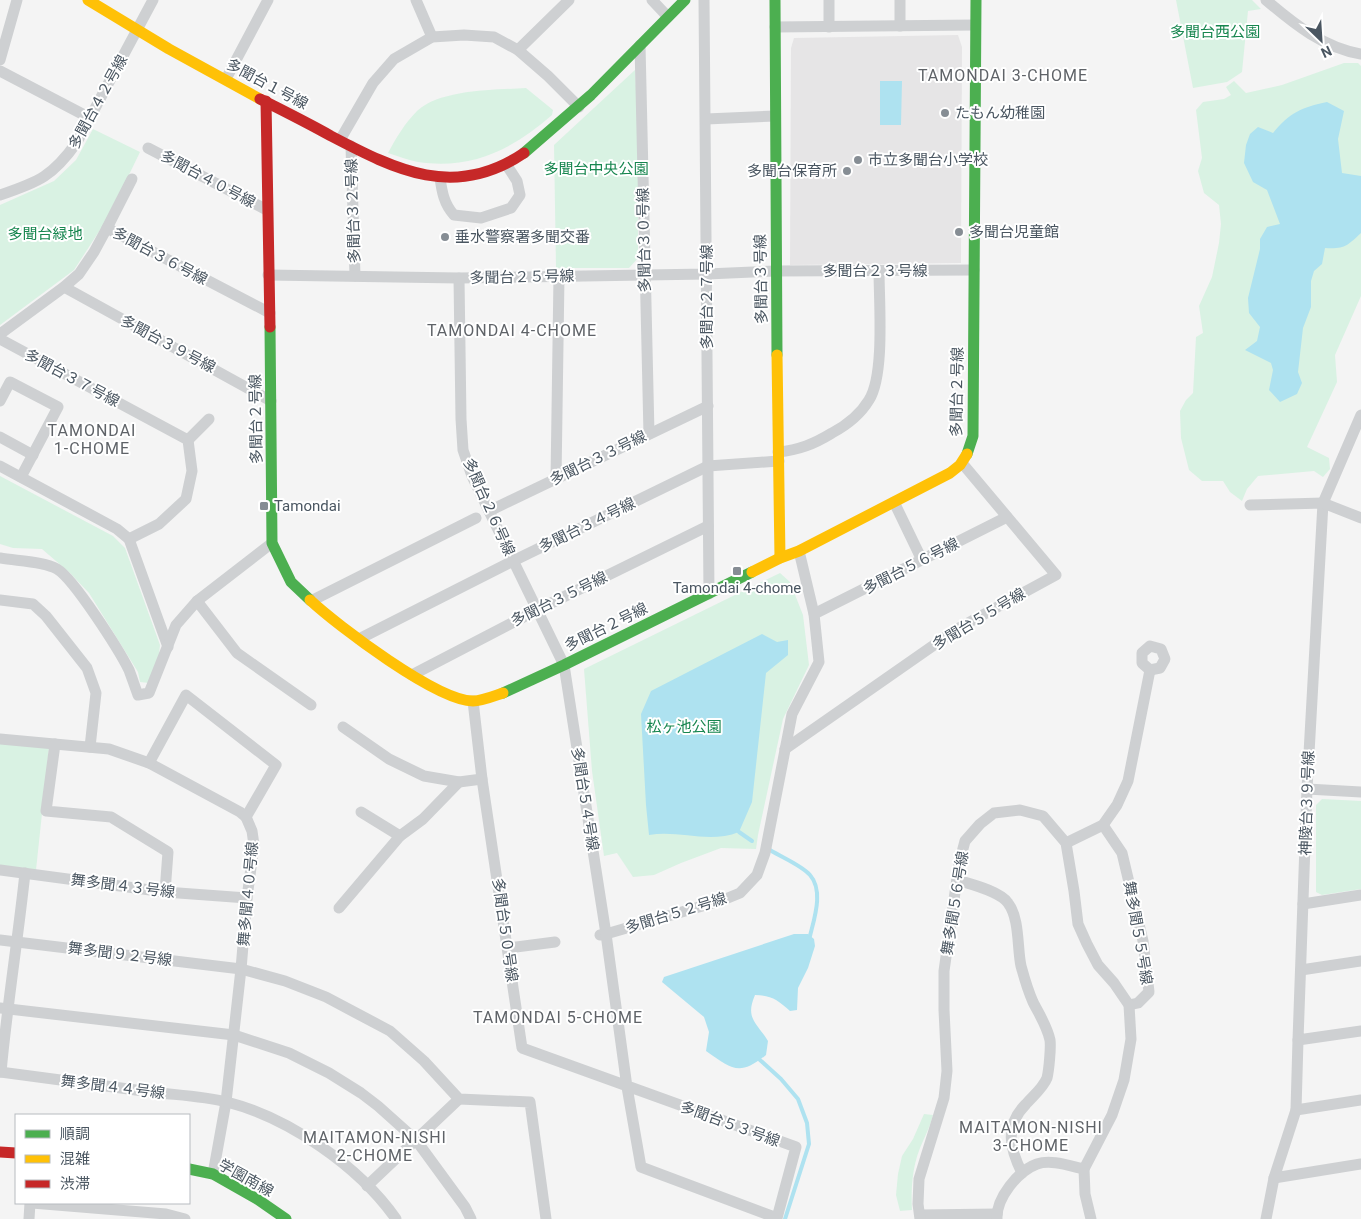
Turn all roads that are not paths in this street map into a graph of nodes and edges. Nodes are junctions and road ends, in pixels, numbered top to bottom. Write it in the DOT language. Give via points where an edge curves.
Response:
graph roads {
  1 [pos="17,0"];
  2 [pos="88,0"];
  3 [pos="153,0"];
  4 [pos="268,0"];
  5 [pos="416,0"];
  6 [pos="569,0"];
  7 [pos="652,0"];
  8 [pos="685,0"];
  9 [pos="704,0"];
  10 [pos="774,0"];
  11 [pos="829,0"];
  12 [pos="900,0"];
  13 [pos="976,0"];
  14 [pos="1274,2"];
  15 [pos="668,17"];
  16 [pos="976,25"];
  17 [pos="900,26"];
  18 [pos="775,27"];
  19 [pos="829,27"];
  20 [pos="137,31"];
  21 [pos="432,37"];
  22 [pos="640,45"];
  23 [pos="518,50"];
  24 [pos="1361,54"];
  25 [pos="0,60"];
  26 [pos="0,71"];
  27 [pos="226,80"];
  28 [pos="266,101"];
  29 [pos="579,107"];
  30 [pos="775,116"];
  31 [pos="90,118"];
  32 [pos="706,119"];
  33 [pos="340,140"];
  34 [pos="351,146"];
  35 [pos="148,148"];
  36 [pos="506,164"];
  37 [pos="440,178"];
  38 [pos="132,179"];
  39 [pos="0,195"];
  40 [pos="267,210"];
  41 [pos="107,228"];
  42 [pos="879,270"];
  43 [pos="974,270"];
  44 [pos="776,271"];
  45 [pos="707,274"];
  46 [pos="268,275"];
  47 [pos="645,275"];
  48 [pos="355,276"];
  49 [pos="559,276"];
  50 [pos="459,278"];
  51 [pos="64,288"];
  52 [pos="270,313"];
  53 [pos="0,334"];
  54 [pos="0,340"];
  55 [pos="0,401"];
  56 [pos="271,401"];
  57 [pos="708,406"];
  58 [pos="1361,415"];
  59 [pos="209,419"];
  60 [pos="649,434"];
  61 [pos="0,437"];
  62 [pos="188,440"];
  63 [pos="33,455"];
  64 [pos="778,456"];
  65 [pos="962,463"];
  66 [pos="0,466"];
  67 [pos="708,466"];
  68 [pos="21,478"];
  69 [pos="556,479"];
  70 [pos="894,502"];
  71 [pos="1323,503"];
  72 [pos="1250,505"];
  73 [pos="489,511"];
  74 [pos="1008,517"];
  75 [pos="476,518"];
  76 [pos="1361,518"];
  77 [pos="708,526"];
  78 [pos="129,539"];
  79 [pos="272,543"];
  80 [pos="799,551"];
  81 [pos="0,558"];
  82 [pos="780,558"];
  83 [pos="922,560"];
  84 [pos="513,561"];
  85 [pos="709,594"];
  86 [pos="0,600"];
  87 [pos="197,601"];
  88 [pos="311,601"];
  89 [pos="537,610"];
  90 [pos="814,614"];
  91 [pos="359,639"];
  92 [pos="168,647"];
  93 [pos="564,664"];
  94 [pos="1150,670"];
  95 [pos="412,675"];
  96 [pos="473,701"];
  97 [pos="311,705"];
  98 [pos="343,727"];
  99 [pos="0,739"];
  100 [pos="55,744"];
  101 [pos="90,746"];
  102 [pos="785,748"];
  103 [pos="149,763"];
  104 [pos="482,778"];
  105 [pos="459,782"];
  106 [pos="1307,789"];
  107 [pos="1361,792"];
  108 [pos="361,812"];
  109 [pos="246,817"];
  110 [pos="1103,825"];
  111 [pos="400,836"];
  112 [pos="1066,843"];
  113 [pos="0,870"];
  114 [pos="25,873"];
  115 [pos="957,880"];
  116 [pos="165,892"];
  117 [pos="1361,895"];
  118 [pos="247,898"];
  119 [pos="1303,904"];
  120 [pos="340,908"];
  121 [pos="602,935"];
  122 [pos="0,940"];
  123 [pos="18,942"];
  124 [pos="555,942"];
  125 [pos="508,948"];
  126 [pos="1361,961"];
  127 [pos="241,969"];
  128 [pos="1301,970"];
  129 [pos="1129,1005"];
  130 [pos="4,1008"];
  131 [pos="1361,1031"];
  132 [pos="234,1035"];
  133 [pos="1298,1040"];
  134 [pos="1,1072"];
  135 [pos="628,1087"];
  136 [pos="459,1098"];
  137 [pos="1361,1100"];
  138 [pos="226,1102"];
  139 [pos="1296,1110"];
  140 [pos="416,1140"];
  141 [pos="0,1152"];
  142 [pos="15,1153"];
  143 [pos="1361,1164"];
  144 [pos="641,1168"];
  145 [pos="190,1169"];
  146 [pos="1084,1169"];
  147 [pos="1022,1173"];
  148 [pos="213,1174"];
  149 [pos="1274,1178"];
  150 [pos="367,1186"];
  151 [pos="31,1204"];
  152 [pos="43,1204"];
  153 [pos="997,1216"];
  154 [pos="920,1217"];
  155 [pos="30,1219"];
  156 [pos="185,1219"];
  157 [pos="286,1219"];
  158 [pos="396,1219"];
  159 [pos="471,1219"];
  160 [pos="546,1219"];
  161 [pos="1091,1219"];
  162 [pos="1266,1219"];
  1 -- 25 [label="street"];
  2 -- 20 [label="street, 多聞台１号線"];
  3 -- 20 [label="street, 多聞台４２号線"];
  4 -- 27 [label="street"];
  5 -- 21 [label="street"];
  6 -- 23 [label="street"];
  7 -- 15 [label="street"];
  8 -- 15 [label="street, 多聞台１号線"];
  9 -- 32 [label="street, 多聞台２７号線"];
  10 -- 18 [label="street, 多聞台３号線"];
  11 -- 19 [label="street"];
  12 -- 17 [label="street"];
  13 -- 16 [label="street, 多聞台２号線"];
  14 -- 24 [label="street" via="1294,24 1324,42"];
  15 -- 22 [label="street, 多聞台１号線"];
  16 -- 17 [label="street"];
  16 -- 43 [label="street, 多聞台２号線"];
  17 -- 19 [label="street"];
  18 -- 19 [label="street"];
  18 -- 30 [label="street, 多聞台３号線"];
  20 -- 27 [label="street, 多聞台１号線"];
  20 -- 31 [label="street, 多聞台４２号線"];
  21 -- 23 [label="street" via="494,37"];
  21 -- 33 [label="street" via="394,59 373,83"];
  22 -- 29 [label="street, 多聞台１号線"];
  22 -- 47 [label="street, 多聞台３０号線"];
  23 -- 29 [label="street"];
  26 -- 31 [label="street"];
  27 -- 28 [label="street, 多聞台１号線"];
  28 -- 33 [label="street, 多聞台１号線"];
  28 -- 40 [label="street, 多聞台２号線"];
  29 -- 36 [label="street, 多聞台１号線" via="534,148"];
  30 -- 32 [label="street"];
  30 -- 44 [label="street, 多聞台３号線"];
  31 -- 39 [label="street, 多聞台４２号線" via="64,161 47,176"];
  32 -- 45 [label="street, 多聞台２７号線"];
  33 -- 34 [label="street, 多聞台１号線"];
  34 -- 37 [label="street, 多聞台１号線" via="377,159"];
  34 -- 48 [label="street, 多聞台３２号線"];
  35 -- 40 [label="street, 多聞台４０号線"];
  36 -- 37 [label="street, 多聞台１号線" via="465,177"];
  36 -- 37 [label="street" via="517,181 520,195 511,208 481,218 454,215 445,201"];
  38 -- 41 [label="street"];
  40 -- 46 [label="street, 多聞台２号線"];
  41 -- 51 [label="street, 多聞台３６号線" via="79,274"];
  41 -- 52 [label="street, 多聞台３６号線"];
  42 -- 43 [label="street, 多聞台２３号線"];
  42 -- 44 [label="street, 多聞台２３号線"];
  42 -- 64 [label="street" via="879,370 870,400 851,422 814,444"];
  43 -- 65 [label="street, 多聞台２号線" via="973,436 969,453"];
  44 -- 45 [label="street, 多聞台２５号線"];
  44 -- 64 [label="street, 多聞台３号線"];
  45 -- 47 [label="street, 多聞台２５号線"];
  45 -- 57 [label="street, 多聞台２７号線"];
  46 -- 48 [label="street, 多聞台２５号線"];
  46 -- 52 [label="street, 多聞台２号線"];
  47 -- 49 [label="street, 多聞台２５号線"];
  47 -- 60 [label="street, 多聞台３０号線"];
  48 -- 50 [label="street, 多聞台２５号線"];
  49 -- 50 [label="street, 多聞台２５号線"];
  49 -- 69 [label="street"];
  50 -- 73 [label="street, 多聞台２６号線" via="463,450"];
  51 -- 53 [label="street, 多聞台３６号線"];
  51 -- 56 [label="street, 多聞台３９号線"];
  52 -- 56 [label="street, 多聞台２号線"];
  54 -- 62 [label="street, 多聞台３７号線"];
  55 -- 63 [label="street" via="10,382 58,407"];
  56 -- 79 [label="street, 多聞台２号線"];
  57 -- 60 [label="street, 多聞台３３号線"];
  57 -- 67 [label="street, 多聞台２７号線"];
  58 -- 71 [label="street, 神陵台３９号線"];
  59 -- 62 [label="street"];
  60 -- 69 [label="street, 多聞台３３号線"];
  61 -- 63 [label="street"];
  62 -- 78 [label="street" via="192,471 186,499 159,524"];
  63 -- 68 [label="street"];
  64 -- 67 [label="street"];
  64 -- 82 [label="street, 多聞台３号線"];
  65 -- 70 [label="street, 多聞台２号線" via="950,473"];
  65 -- 74 [label="street, 多聞台５５号線"];
  66 -- 68 [label="street"];
  67 -- 77 [label="street, 多聞台２７号線"];
  67 -- 84 [label="street, 多聞台３４号線"];
  68 -- 78 [label="street" via="117,529"];
  69 -- 73 [label="street, 多聞台３３号線"];
  70 -- 80 [label="street, 多聞台２号線"];
  70 -- 83 [label="street"];
  71 -- 72 [label="street"];
  71 -- 76 [label="street"];
  71 -- 106 [label="street, 神陵台３９号線"];
  73 -- 84 [label="street, 多聞台２６号線"];
  74 -- 83 [label="street, 多聞台５６号線"];
  74 -- 102 [label="street, 多聞台５５号線" via="1056,575 957,629"];
  75 -- 88 [label="street"];
  77 -- 85 [label="street, 多聞台２７号線"];
  77 -- 89 [label="street, 多聞台３５号線"];
  78 -- 92 [label="street"];
  79 -- 87 [label="street"];
  79 -- 88 [label="street, 多聞台２号線" via="292,582"];
  80 -- 82 [label="street, 多聞台２号線"];
  80 -- 90 [label="street, 多聞台５２号線"];
  81 -- 92 [label="street" via="57,569 78,590 105,631 128,669 138,695 149,693"];
  82 -- 85 [label="street, 多聞台２号線"];
  83 -- 90 [label="street, 多聞台５６号線"];
  84 -- 89 [label="street, 多聞台２６号線"];
  84 -- 91 [label="street, 多聞台３４号線"];
  85 -- 93 [label="street, 多聞台２号線"];
  86 -- 101 [label="street" via="34,604 87,668 96,693"];
  87 -- 92 [label="street" via="176,625"];
  87 -- 97 [label="street" via="237,653"];
  88 -- 91 [label="street, 多聞台２号線"];
  89 -- 93 [label="street, 多聞台２６号線"];
  89 -- 95 [label="street, 多聞台３５号線"];
  90 -- 102 [label="street, 多聞台５２号線" via="819,662 792,714"];
  91 -- 95 [label="street, 多聞台２号線"];
  93 -- 96 [label="street, 多聞台２号線" via="495,696"];
  93 -- 121 [label="street, 多聞台５４号線"];
  94 -- 110 [label="street" via="1128,781"];
  95 -- 96 [label="street, 多聞台２号線" via="453,697"];
  96 -- 104 [label="street, 多聞台５０号線"];
  98 -- 105 [label="street" via="389,759 424,776"];
  99 -- 100 [label="street"];
  100 -- 101 [label="street"];
  100 -- 116 [label="street" via="46,811 111,816 168,852"];
  101 -- 103 [label="street"];
  102 -- 121 [label="street, 多聞台５２号線" via="765,853 757,875 740,893"];
  103 -- 109 [label="street"];
  103 -- 109 [label="street" via="186,696 276,765"];
  104 -- 105 [label="street"];
  104 -- 125 [label="street, 多聞台５０号線"];
  105 -- 111 [label="street" via="423,820"];
  106 -- 107 [label="street"];
  106 -- 119 [label="street, 神陵台３９号線"];
  108 -- 111 [label="street"];
  109 -- 118 [label="street, 舞多聞４０号線" via="254,845"];
  110 -- 112 [label="street"];
  110 -- 129 [label="street, 舞多聞５５号線" via="1122,853 1143,941 1149,992 1138,1003"];
  111 -- 120 [label="street"];
  112 -- 115 [label="street, 舞多聞５６号線" via="1043,816 1020,810 994,813 965,841"];
  112 -- 129 [label="street" via="1078,924 1098,965"];
  113 -- 114 [label="street, 舞多聞４３号線"];
  114 -- 116 [label="street, 舞多聞４３号線"];
  114 -- 123 [label="street"];
  115 -- 147 [label="street" via="989,890 1008,902 1016,922 1023,971 1050,1040 1047,1078 1013,1122 1010,1142"];
  115 -- 154 [label="street, 舞多聞５６号線" via="944,971 947,1071 944,1098 919,1179"];
  116 -- 118 [label="street, 舞多聞４３号線"];
  117 -- 119 [label="street"];
  118 -- 127 [label="street, 舞多聞４０号線"];
  119 -- 128 [label="street, 神陵台３９号線"];
  121 -- 135 [label="street, 多聞台５２号線"];
  122 -- 123 [label="street, 舞多聞９２号線"];
  123 -- 127 [label="street, 舞多聞９２号線"];
  123 -- 130 [label="street"];
  124 -- 125 [label="street"];
  125 -- 135 [label="street, 多聞台５０号線" via="522,1048"];
  126 -- 128 [label="street"];
  127 -- 132 [label="street, 舞多聞４０号線"];
  127 -- 136 [label="street, 舞多聞９２号線" via="326,997 390,1031"];
  128 -- 133 [label="street, 神陵台３９号線"];
  129 -- 146 [label="street" via="1132,1039 1124,1080 1112,1115"];
  130 -- 132 [label="street"];
  130 -- 134 [label="street"];
  131 -- 133 [label="street"];
  132 -- 138 [label="street, 舞多聞４０号線"];
  132 -- 140 [label="street" via="289,1053 329,1073 367,1097"];
  133 -- 139 [label="street, 神陵台３９号線"];
  134 -- 138 [label="street, 舞多聞４４号線"];
  135 -- 144 [label="street, 多聞台５２号線"];
  135 -- 144 [label="street, 多聞台５３号線" via="796,1147 777,1218"];
  136 -- 140 [label="street"];
  136 -- 160 [label="street" via="530,1102"];
  137 -- 139 [label="street"];
  138 -- 148 [label="street, 舞多聞４０号線"];
  138 -- 150 [label="street, 舞多聞４４号線" via="271,1118 308,1137"];
  139 -- 149 [label="street, 神陵台３９号線"];
  140 -- 150 [label="street"];
  140 -- 159 [label="street"];
  141 -- 142 [label="street"];
  143 -- 149 [label="street"];
  145 -- 148 [label="street, 学園南線"];
  146 -- 147 [label="street" via="1053,1163 1038,1164"];
  146 -- 161 [label="street"];
  147 -- 153 [label="street" via="1000,1200"];
  148 -- 157 [label="street, 学園南線"];
  149 -- 162 [label="street, 神陵台３９号線"];
  150 -- 158 [label="street, 舞多聞４４号線"];
  151 -- 155 [label="street"];
  152 -- 156 [label="street" via="166,1214"];
  153 -- 154 [label="street"];
}
